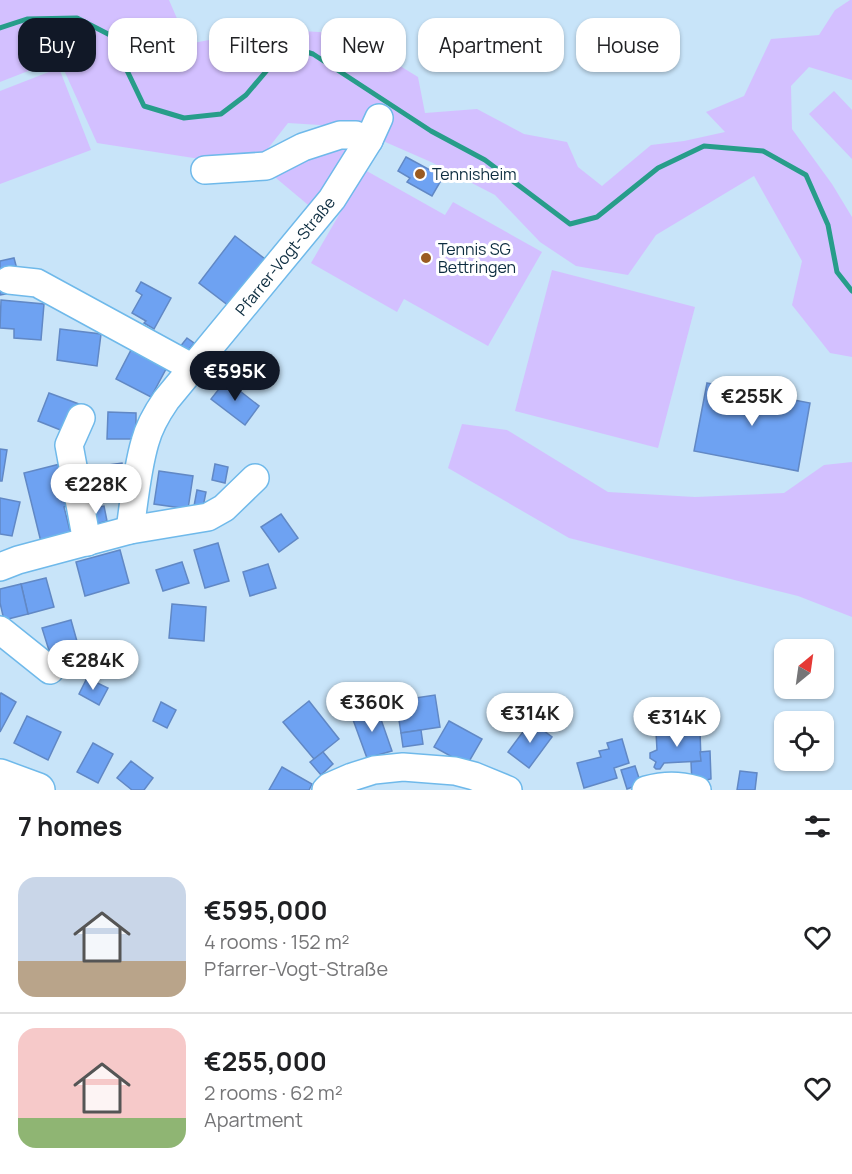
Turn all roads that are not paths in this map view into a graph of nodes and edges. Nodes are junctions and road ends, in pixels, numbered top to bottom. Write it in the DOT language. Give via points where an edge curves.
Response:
graph roads {
  1 [pos="205,170"];
  2 [pos="9,280"];
  3 [pos="193,368"];
  4 [pos="81,418"];
  5 [pos="255,478"];
  6 [pos="130,530"];
  7 [pos="87,542"];
  8 [pos="0,567"];
  9 [pos="0,630"];
  10 [pos="50,670"];
  11 [pos="0,776"];
  12 [pos="38,790"];
  13 [pos="326,790"];
  14 [pos="508,790"];
  15 [pos="646,790"];
  16 [pos="697,790"];
  1 -- 3 [label="street, Pfarrer-Vogt-Straße" via="267,166 303,147 374,129 332,199"];
  2 -- 3 [label="street" via="38,283"];
  3 -- 6 [label="street, Pfarrer-Vogt-Straße" via="158,412 145,442"];
  4 -- 7 [label="street" via="69,445"];
  5 -- 6 [label="street" via="224,508 208,517"];
  6 -- 7 [label="street"];
  7 -- 8 [label="street"];
  9 -- 10 [label="street"];
  11 -- 12 [label="main road"];
  13 -- 14 [label="street" via="352,777 403,767 455,771"];
  15 -- 16 [label="street" via="664,785"];
}
